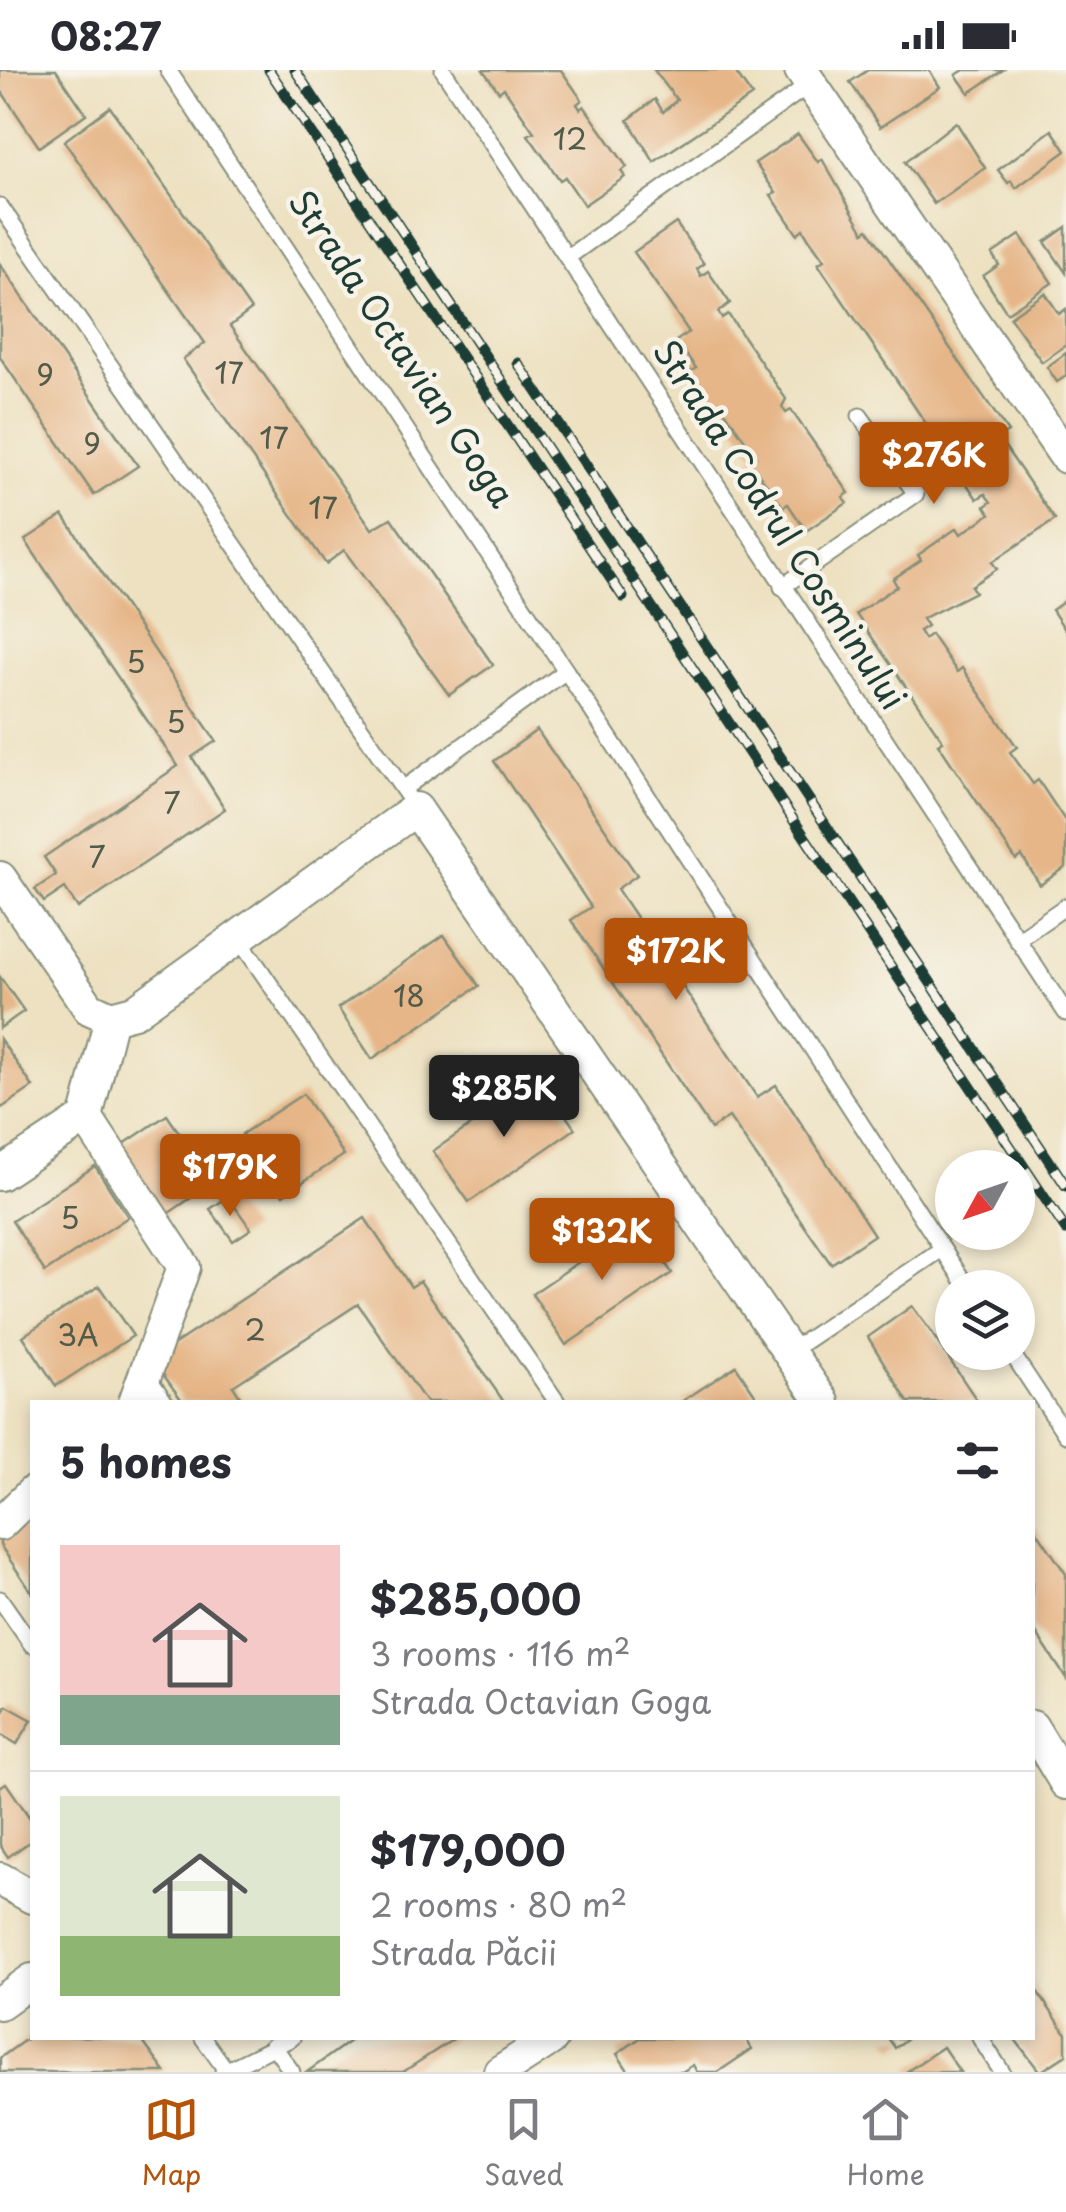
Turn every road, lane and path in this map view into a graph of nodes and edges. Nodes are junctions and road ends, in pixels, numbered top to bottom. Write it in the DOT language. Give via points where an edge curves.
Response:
graph roads {
  1 [pos="168,70"];
  2 [pos="443,70"];
  3 [pos="814,75"];
  4 [pos="0,206"];
  5 [pos="568,257"];
  6 [pos="860,416"];
  7 [pos="1066,457"];
  8 [pos="782,588"];
  9 [pos="566,672"];
  10 [pos="409,799"];
  11 [pos="0,878"];
  12 [pos="1066,906"];
  13 [pos="236,935"];
  14 [pos="1017,940"];
  15 [pos="1066,1013"];
  16 [pos="111,1018"];
  17 [pos="86,1117"];
  18 [pos="0,1174"];
  19 [pos="935,1238"];
  20 [pos="941,1250"];
  21 [pos="789,1352"];
  22 [pos="1023,1370"];
  23 [pos="140,1387"];
  24 [pos="162,1400"];
  25 [pos="556,1400"];
  26 [pos="822,1400"];
  27 [pos="1066,1435"];
  28 [pos="30,1496"];
  29 [pos="0,1524"];
  30 [pos="0,1600"];
  31 [pos="30,1642"];
  32 [pos="1035,1732"];
  33 [pos="1066,1783"];
  34 [pos="0,1879"];
  35 [pos="30,1896"];
  36 [pos="30,1981"];
  37 [pos="0,2003"];
  38 [pos="204,2040"];
  39 [pos="287,2040"];
  40 [pos="549,2040"];
  41 [pos="981,2040"];
  42 [pos="273,2045"];
  43 [pos="224,2071"];
  44 [pos="292,2072"];
  45 [pos="500,2072"];
  46 [pos="1002,2072"];
  1 -- 9 [label="lane, Strada Octavian Goga"];
  2 -- 5 [label="lane, Strada Codrul Cosminului"];
  3 -- 5 [label="lane"];
  3 -- 7 [label="street"];
  4 -- 10 [label="lane"];
  5 -- 8 [label="lane, Strada Codrul Cosminului"];
  6 -- 8 [label="lane" via="916,494"];
  8 -- 14 [label="lane, Strada Codrul Cosminului"];
  9 -- 10 [label="lane"];
  9 -- 19 [label="lane, Strada Octavian Goga"];
  10 -- 13 [label="street"];
  10 -- 21 [label="street"];
  11 -- 16 [label="street" via="89,1008"];
  12 -- 14 [label="lane"];
  13 -- 16 [label="street" via="134,1012"];
  13 -- 25 [label="lane"];
  14 -- 15 [label="lane, Strada Codrul Cosminului"];
  16 -- 17 [label="street"];
  17 -- 18 [label="street"];
  17 -- 23 [label="street" via="184,1267"];
  20 -- 21 [label="lane"];
  21 -- 26 [label="street"];
  22 -- 27 [label="lane"];
  23 -- 24 [label="lane"];
  28 -- 29 [label="street"];
  30 -- 31 [label="lane"];
  32 -- 33 [label="street"];
  34 -- 35 [label="street"];
  36 -- 37 [label="street"];
  38 -- 43 [label="lane"];
  39 -- 42 [label="lane"];
  40 -- 45 [label="street"];
  41 -- 46 [label="lane"];
  42 -- 43 [label="lane"];
  42 -- 44 [label="lane"];
}
